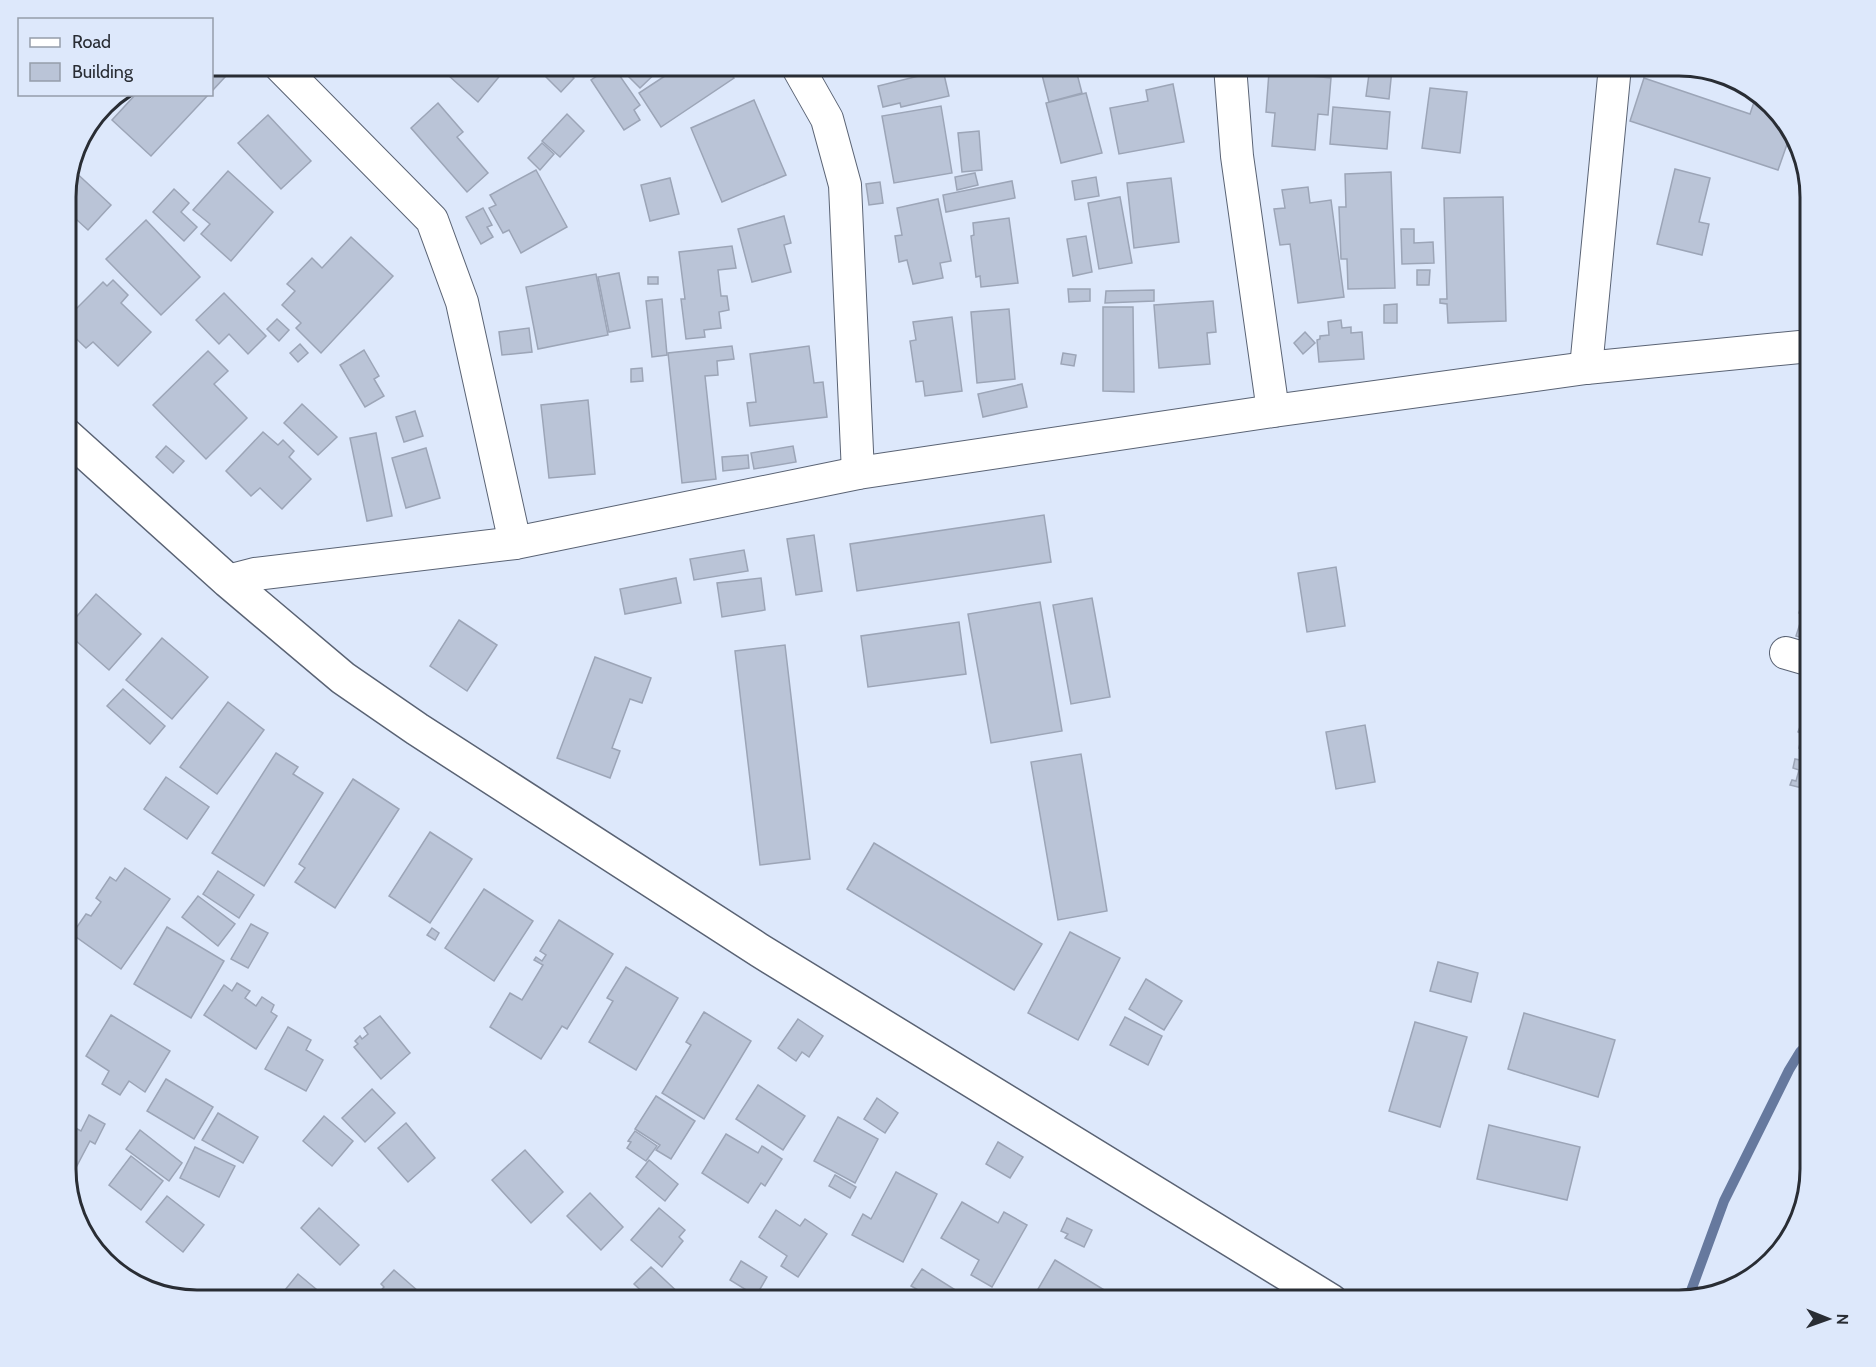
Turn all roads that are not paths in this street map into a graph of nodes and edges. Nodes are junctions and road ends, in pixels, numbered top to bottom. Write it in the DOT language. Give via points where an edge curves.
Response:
graph roads {
  1 [pos="1231,76"];
  2 [pos="1614,76"];
  3 [pos="291,77"];
  4 [pos="803,77"];
  5 [pos="1800,347"];
  6 [pos="1586,368"];
  7 [pos="1273,411"];
  8 [pos="77,445"];
  9 [pos="858,473"];
  10 [pos="515,543"];
  11 [pos="228,581"];
  12 [pos="1315,1291"];
  1 -- 7 [label="street" via="1237,156"];
  2 -- 6 [label="street"];
  3 -- 10 [label="street" via="432,220 462,302"];
  4 -- 9 [label="street" via="827,119 845,185"];
  5 -- 6 [label="street"];
  6 -- 7 [label="street"];
  7 -- 9 [label="street"];
  8 -- 11 [label="street"];
  9 -- 10 [label="street"];
  10 -- 11 [label="street" via="255,574"];
  11 -- 12 [label="street" via="343,678 417,729 759,950"];
}
